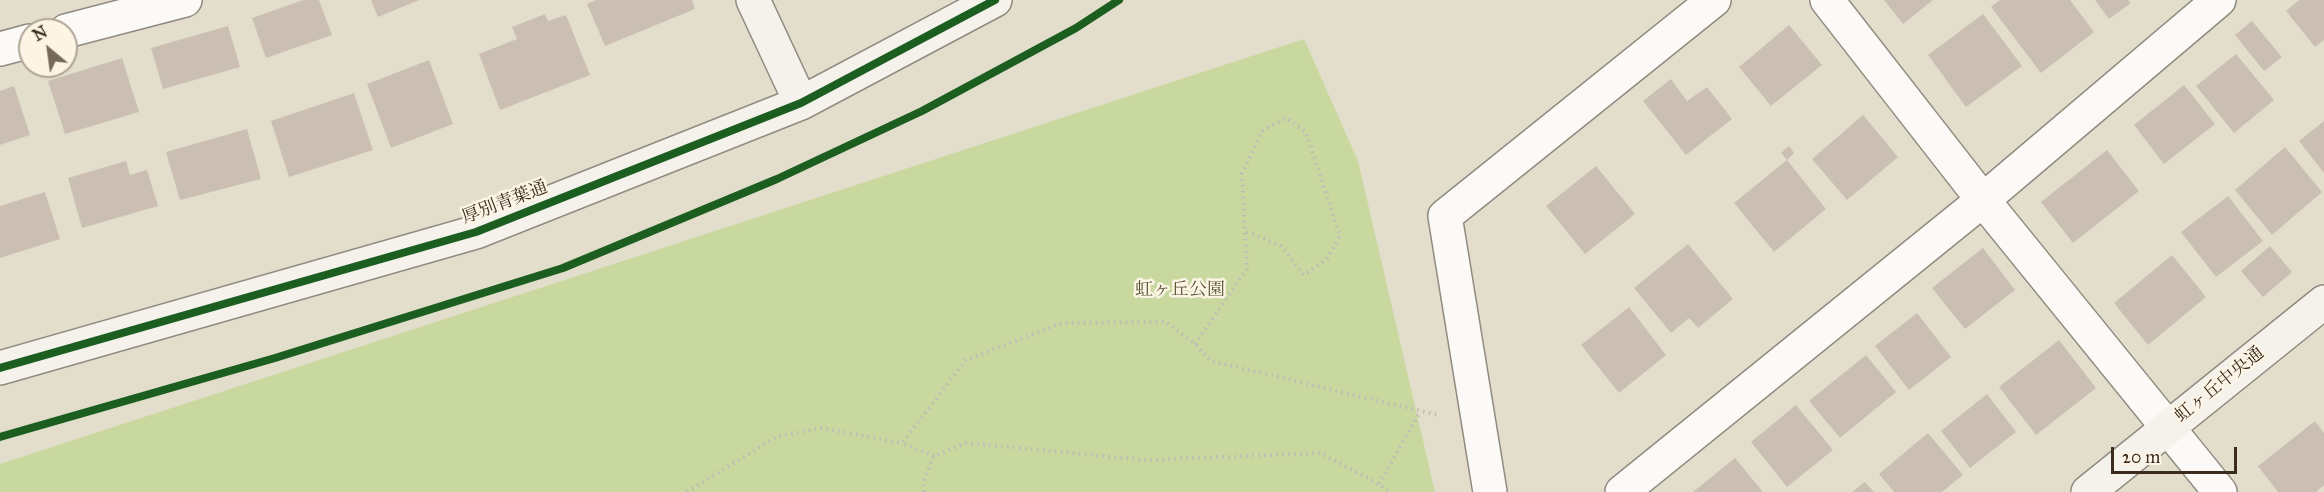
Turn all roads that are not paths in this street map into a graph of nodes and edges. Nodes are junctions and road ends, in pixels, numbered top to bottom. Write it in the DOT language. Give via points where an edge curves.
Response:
graph roads {
  1 [pos="185,0"];
  2 [pos="753,0"];
  3 [pos="995,0"];
  4 [pos="1714,0"];
  5 [pos="1827,0"];
  6 [pos="2218,0"];
  7 [pos="78,28"];
  8 [pos="18,44"];
  9 [pos="0,49"];
  10 [pos="801,103"];
  11 [pos="1983,200"];
  12 [pos="2324,302"];
  13 [pos="0,368"];
  14 [pos="2169,427"];
  15 [pos="1490,492"];
  16 [pos="1622,492"];
  17 [pos="2088,492"];
  18 [pos="2220,492"];
  1 -- 7 [label="street"];
  2 -- 10 [label="street"];
  3 -- 10 [label="street, 厚別青葉通"];
  4 -- 15 [label="street" via="1444,216"];
  5 -- 11 [label="street"];
  6 -- 11 [label="street"];
  8 -- 9 [label="street"];
  10 -- 13 [label="street, 厚別青葉通" via="476,232"];
  11 -- 14 [label="street"];
  11 -- 16 [label="street"];
  12 -- 14 [label="street, 虹ヶ丘中央通"];
  14 -- 17 [label="street, 虹ヶ丘中央通"];
  14 -- 18 [label="street"];
}
